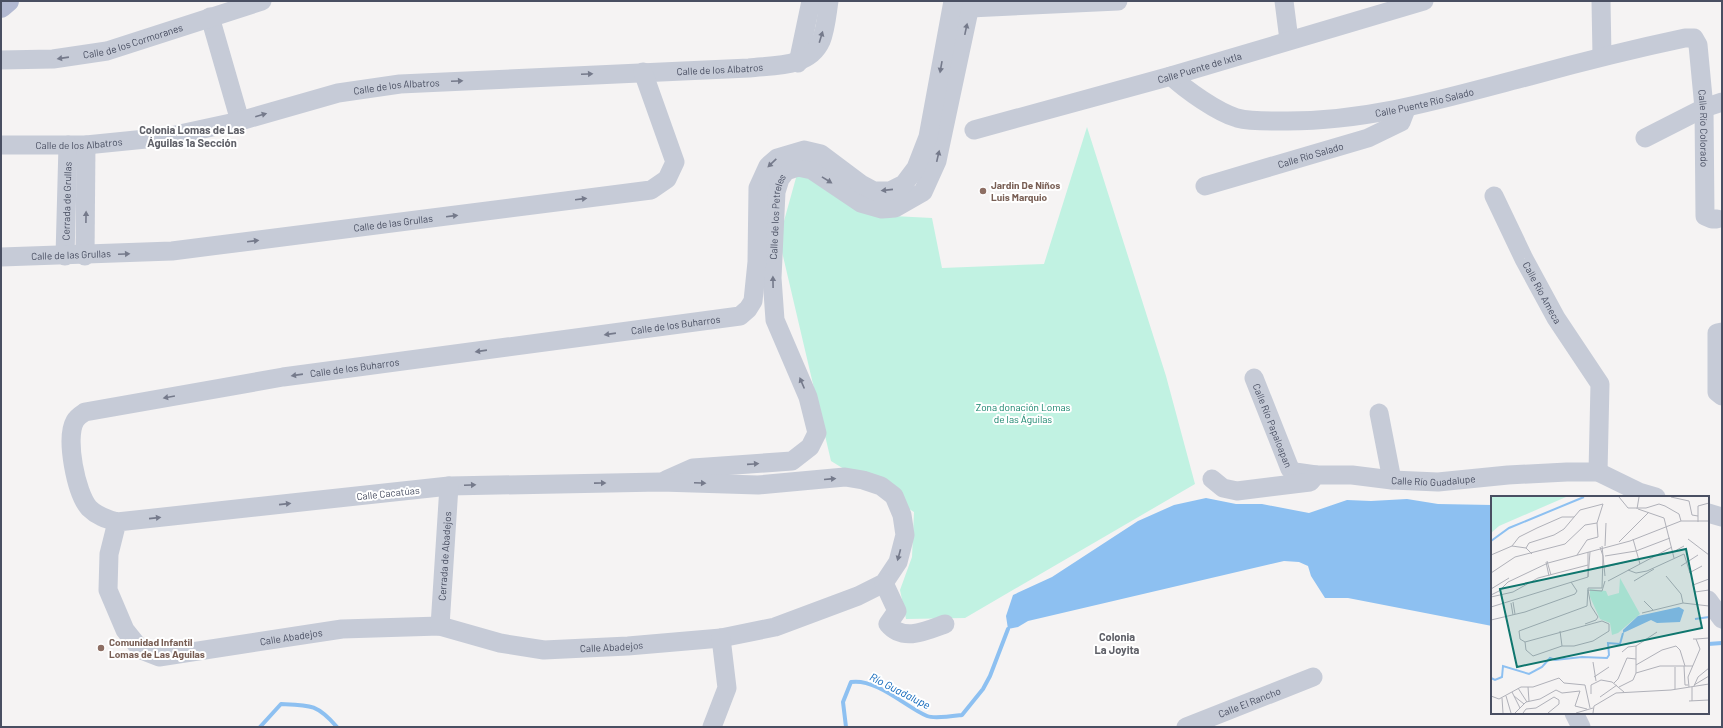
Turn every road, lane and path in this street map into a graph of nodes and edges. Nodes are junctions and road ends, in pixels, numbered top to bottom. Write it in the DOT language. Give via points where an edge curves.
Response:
graph roads {
  1 [pos="8,1"];
  2 [pos="262,1"];
  3 [pos="811,1"];
  4 [pos="829,1"];
  5 [pos="953,1"];
  6 [pos="1118,1"];
  7 [pos="1284,1"];
  8 [pos="1424,1"];
  9 [pos="1601,1"];
  10 [pos="971,4"];
  11 [pos="1,7"];
  12 [pos="210,17"];
  13 [pos="1685,38"];
  14 [pos="1289,40"];
  15 [pos="1602,56"];
  16 [pos="1,60"];
  17 [pos="798,63"];
  18 [pos="643,72"];
  19 [pos="1171,76"];
  20 [pos="1722,102"];
  21 [pos="1704,108"];
  22 [pos="1406,109"];
  23 [pos="240,121"];
  24 [pos="974,130"];
  25 [pos="1645,138"];
  26 [pos="1,145"];
  27 [pos="68,145"];
  28 [pos="86,145"];
  29 [pos="1205,186"];
  30 [pos="1494,196"];
  31 [pos="1715,215"];
  32 [pos="66,256"];
  33 [pos="85,256"];
  34 [pos="1,257"];
  35 [pos="753,301"];
  36 [pos="1719,333"];
  37 [pos="1254,378"];
  38 [pos="1720,394"];
  39 [pos="1378,413"];
  40 [pos="1598,472"];
  41 [pos="1316,475"];
  42 [pos="1212,479"];
  43 [pos="1392,480"];
  44 [pos="661,482"];
  45 [pos="449,486"];
  46 [pos="1653,496"];
  47 [pos="1709,513"];
  48 [pos="1722,517"];
  49 [pos="116,522"];
  50 [pos="884,583"];
  51 [pos="1709,601"];
  52 [pos="1722,619"];
  53 [pos="945,624"];
  54 [pos="440,626"];
  55 [pos="722,638"];
  56 [pos="1313,677"];
  57 [pos="1574,714"];
  58 [pos="712,727"];
  59 [pos="1186,727"];
  60 [pos="1581,727"];
  1 -- 11 [label="main road"];
  2 -- 12 [label="street, Calle de los Cormoranes"];
  3 -- 17 [label="street"];
  17 -- 4 [label="street, one-way" via="812,54 821,41"];
  5 -- 35 [label="street, Calle de los Petreles, one-way" via="928,137 916,168 904,184 890,191 874,191 821,154 804,150 777,158 768,166 758,188 757,262"];
  6 -- 10 [label="street"];
  7 -- 14 [label="street"];
  8 -- 14 [label="street, Calle Puente de Ixtla"];
  9 -- 15 [label="street"];
  44 -- 10 [label="street, Calle de los Petreles, one-way" via="693,468 792,461 810,447 817,432 808,397 774,320 776,192 780,179 786,171 798,167 812,170 861,203 882,209 895,208 923,192 937,161"];
  12 -- 16 [label="street, Calle de los Cormoranes, one-way" via="107,51 53,59"];
  12 -- 23 [label="street"];
  13 -- 15 [label="street, Calle Puente Río Salado"];
  13 -- 21 [label="street, Calle Río Colorado" via="1694,38 1698,46"];
  14 -- 19 [label="street, Calle Puente de Ixtla"];
  15 -- 22 [label="street, Calle Puente Río Salado"];
  17 -- 18 [label="street, Calle de los Albatros" via="749,68"];
  23 -- 18 [label="street, Calle de los Albatros, one-way" via="338,93 400,84"];
  33 -- 18 [label="street, Calle de las Grullas, one-way" via="172,252 651,190 667,179 675,162"];
  19 -- 22 [label="street, Calle Puente Río Salado" via="1184,88 1228,115 1238,118 1272,121 1331,120"];
  19 -- 24 [label="street, Calle Puente de Ixtla"];
  20 -- 21 [label="street"];
  21 -- 25 [label="street"];
  21 -- 31 [label="street, Calle Río Colorado"];
  22 -- 29 [label="street, Calle Río Salado" via="1401,122 1368,138"];
  23 -- 28 [label="street, Calle de los Albatros" via="166,137"];
  26 -- 27 [label="street, Calle de los Albatros"];
  27 -- 28 [label="street, Calle de los Albatros"];
  27 -- 32 [label="street, Cerrada de Grullas"];
  33 -- 28 [label="street, Cerrada de Grullas, one-way"];
  30 -- 40 [label="street, Calle Río Ameca" via="1556,318 1600,384"];
  32 -- 33 [label="street, Calle de las Grullas"];
  32 -- 34 [label="street, Calle de las Grullas"];
  35 -- 49 [label="street, Calle de los Buharros, one-way" via="748,310 740,316 283,377 84,412 76,420 73,430 72,456 78,487 89,507 104,518"];
  36 -- 38 [label="street"];
  37 -- 41 [label="street, Calle Río Papaloapan" via="1290,469 1294,472"];
  39 -- 43 [label="street"];
  40 -- 43 [label="street, Calle Río Guadalupe" via="1508,475 1438,482"];
  40 -- 46 [label="street, Calle Río Guadalupe"];
  41 -- 42 [label="street, Calle Río Guadalupe" via="1310,482 1237,491 1223,488"];
  41 -- 43 [label="street, Calle Río Guadalupe" via="1352,475"];
  45 -- 44 [label="street, Calle Cacatúas, one-way"];
  44 -- 50 [label="street, Calle Abadejos, one-way" via="758,485 845,477 881,486 894,496 902,515 905,535 898,562"];
  49 -- 45 [label="street, Calle Cacatúas, one-way"];
  45 -- 54 [label="street, Cerrada de Abadejos"];
  47 -- 48 [label="street"];
  49 -- 54 [label="street, Calle Abadejos" via="109,554 108,590 125,630 141,650 159,657 342,630"];
  50 -- 53 [label="street" via="897,611 888,624 894,631 910,635"];
  50 -- 55 [label="street, Calle Abadejos" via="858,596 775,627"];
  51 -- 52 [label="street"];
  54 -- 55 [label="street, Calle Abadejos" via="500,643 544,650"];
  55 -- 58 [label="street" via="727,688"];
  56 -- 59 [label="street, Calle El Rancho"];
  57 -- 60 [label="street"];
}
